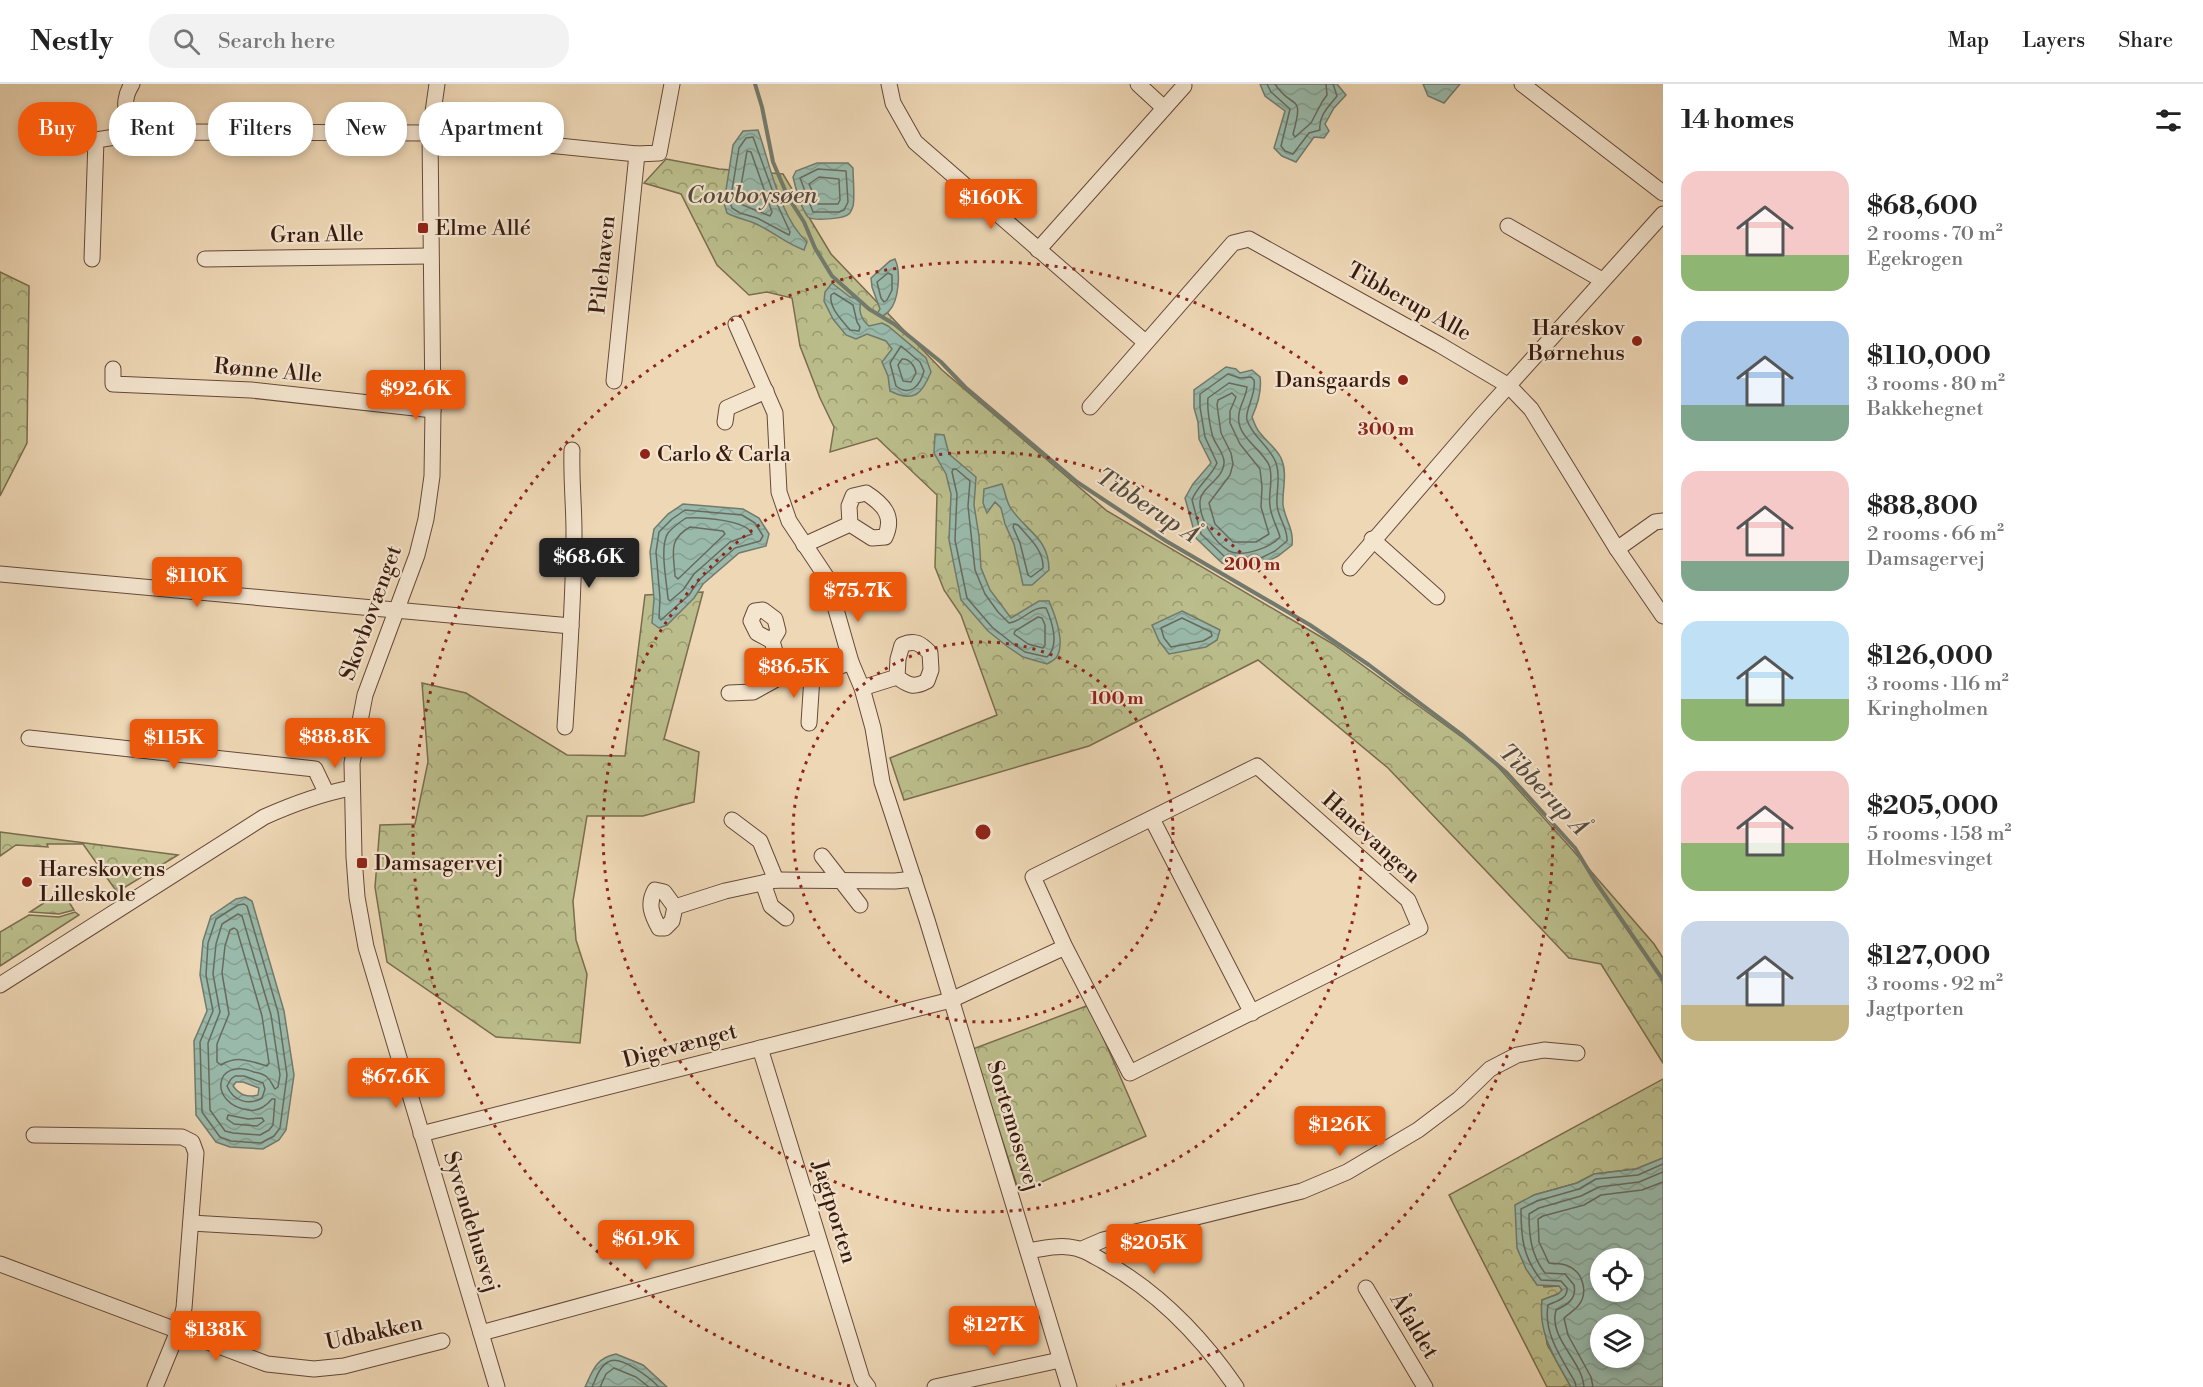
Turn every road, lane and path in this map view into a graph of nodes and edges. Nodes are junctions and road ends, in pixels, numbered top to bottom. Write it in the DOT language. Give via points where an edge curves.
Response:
graph roads {
  1 [pos="132,84"];
  2 [pos="437,84"];
  3 [pos="672,84"];
  4 [pos="889,84"];
  5 [pos="1138,84"];
  6 [pos="1522,84"];
  7 [pos="1184,86"];
  8 [pos="125,102"];
  9 [pos="434,102"];
  10 [pos="1164,108"];
  11 [pos="196,132"];
  12 [pos="419,133"];
  13 [pos="109,138"];
  14 [pos="564,147"];
  15 [pos="637,154"];
  16 [pos="429,156"];
  17 [pos="1663,193"];
  18 [pos="1663,214"];
  19 [pos="1508,226"];
  20 [pos="1038,250"];
  21 [pos="430,256"];
  22 [pos="92,259"];
  23 [pos="205,259"];
  24 [pos="1602,280"];
  25 [pos="736,324"];
  26 [pos="1145,342"];
  27 [pos="113,369"];
  28 [pos="614,381"];
  29 [pos="1509,386"];
  30 [pos="766,391"];
  31 [pos="1090,407"];
  32 [pos="433,411"];
  33 [pos="725,422"];
  34 [pos="572,450"];
  35 [pos="1663,521"];
  36 [pos="850,524"];
  37 [pos="1372,539"];
  38 [pos="804,545"];
  39 [pos="1617,549"];
  40 [pos="1350,568"];
  41 [pos="0,574"];
  42 [pos="1437,597"];
  43 [pos="397,609"];
  44 [pos="1663,615"];
  45 [pos="571,626"];
  46 [pos="772,641"];
  47 [pos="851,662"];
  48 [pos="782,676"];
  49 [pos="812,677"];
  50 [pos="897,677"];
  51 [pos="862,688"];
  52 [pos="729,693"];
  53 [pos="809,723"];
  54 [pos="565,727"];
  55 [pos="29,738"];
  56 [pos="351,788"];
  57 [pos="326,792"];
  58 [pos="1152,819"];
  59 [pos="732,820"];
  60 [pos="822,856"];
  61 [pos="914,879"];
  62 [pos="769,881"];
  63 [pos="842,881"];
  64 [pos="860,905"];
  65 [pos="675,907"];
  66 [pos="786,918"];
  67 [pos="1065,947"];
  68 [pos="0,985"];
  69 [pos="951,1000"];
  70 [pos="1252,1013"];
  71 [pos="760,1048"];
  72 [pos="1577,1053"];
  73 [pos="421,1134"];
  74 [pos="34,1135"];
  75 [pos="191,1223"];
  76 [pos="314,1230"];
  77 [pos="819,1241"];
  78 [pos="1082,1249"];
  79 [pos="1028,1251"];
  80 [pos="0,1264"];
  81 [pos="1366,1288"];
  82 [pos="178,1330"];
  83 [pos="481,1333"];
  84 [pos="442,1341"];
  85 [pos="1060,1360"];
  86 [pos="155,1387"];
  87 [pos="497,1387"];
  88 [pos="868,1387"];
  89 [pos="934,1387"];
  90 [pos="1069,1387"];
  91 [pos="1236,1387"];
  92 [pos="1425,1387"];
  1 -- 8 [label="street"];
  2 -- 9 [label="street, Skovbovænget"];
  3 -- 15 [label="street" via="659,153"];
  4 -- 20 [label="street" via="893,102 915,142"];
  5 -- 10 [label="street"];
  6 -- 17 [label="street"];
  7 -- 10 [label="street"];
  10 -- 20 [label="street"];
  11 -- 12 [label="street"];
  13 -- 22 [label="street" via="96,140"];
  14 -- 15 [label="street"];
  15 -- 28 [label="street, Pilehaven"];
  16 -- 21 [label="street, Skovbovænget"];
  18 -- 24 [label="street"];
  19 -- 24 [label="street"];
  20 -- 26 [label="street"];
  21 -- 23 [label="street, Gran Alle"];
  21 -- 32 [label="street, Skovbovænget"];
  24 -- 29 [label="street"];
  25 -- 30 [label="street, Sortemosevej"];
  26 -- 29 [label="street, Tibberup Alle" via="1233,243 1249,239"];
  26 -- 31 [label="street, Tibberup Alle"];
  27 -- 32 [label="street, Rønne Alle" via="113,384 251,390"];
  29 -- 37 [label="street"];
  29 -- 39 [label="street, Tibberup Alle" via="1531,409"];
  30 -- 33 [label="street" via="727,408"];
  30 -- 38 [label="street, Sortemosevej" via="775,413 779,492 789,521"];
  32 -- 43 [label="street, Skovbovænget" via="432,476 426,519"];
  34 -- 45 [label="street"];
  35 -- 39 [label="street"];
  36 -- 38 [label="street"];
  37 -- 40 [label="street"];
  37 -- 42 [label="street"];
  38 -- 47 [label="street, Sortemosevej" via="827,578"];
  39 -- 44 [label="street, Tibberup Alle"];
  41 -- 43 [label="street"];
  43 -- 45 [label="street"];
  43 -- 56 [label="street, Skovbovænget" via="365,695"];
  45 -- 54 [label="street"];
  46 -- 48 [label="street"];
  47 -- 49 [label="street"];
  47 -- 51 [label="street, Sortemosevej"];
  48 -- 49 [label="street"];
  48 -- 52 [label="street" via="753,692"];
  49 -- 53 [label="street"];
  50 -- 51 [label="street"];
  51 -- 61 [label="street, Sortemosevej" via="882,782"];
  55 -- 57 [label="street" via="315,769"];
  56 -- 57 [label="street"];
  56 -- 73 [label="street, Syvendehusvej" via="357,897 366,947"];
  57 -- 68 [label="street" via="264,817"];
  58 -- 67 [label="street, Hanevangen" via="1033,878"];
  58 -- 70 [label="street"];
  58 -- 70 [label="street, Hanevangen" via="1257,766 1408,900 1420,928"];
  59 -- 62 [label="street" via="760,841"];
  60 -- 63 [label="street"];
  61 -- 63 [label="street"];
  61 -- 69 [label="street, Sortemosevej"];
  62 -- 63 [label="street"];
  62 -- 65 [label="street"];
  62 -- 66 [label="street" via="771,906"];
  63 -- 64 [label="street"];
  67 -- 69 [label="street"];
  67 -- 70 [label="street, Hanevangen" via="1130,1073"];
  69 -- 71 [label="street, Digevænget"];
  69 -- 79 [label="street, Sortemosevej"];
  71 -- 73 [label="street, Digevænget"];
  71 -- 77 [label="street, Jagtporten"];
  72 -- 78 [label="street" via="1544,1050 1517,1055 1490,1069 1418,1130 1347,1172 1302,1191 1103,1240"];
  73 -- 83 [label="street, Syvendehusvej"];
  74 -- 75 [label="street" via="182,1137 192,1142 196,1153"];
  75 -- 76 [label="street"];
  75 -- 82 [label="street" via="184,1308"];
  77 -- 83 [label="street"];
  77 -- 88 [label="street, Jagtporten" via="862,1379"];
  78 -- 79 [label="street" via="1055,1246"];
  78 -- 91 [label="street" via="1154,1295 1189,1327"];
  79 -- 85 [label="street, Sortemosevej"];
  80 -- 82 [label="street, Udbakken"];
  81 -- 92 [label="street, Åfaldet"];
  82 -- 84 [label="street, Udbakken" via="267,1364 303,1368 344,1366"];
  82 -- 86 [label="street"];
  83 -- 87 [label="street, Syvendehusvej"];
  85 -- 89 [label="street"];
  85 -- 90 [label="street, Sortemosevej"];
}
